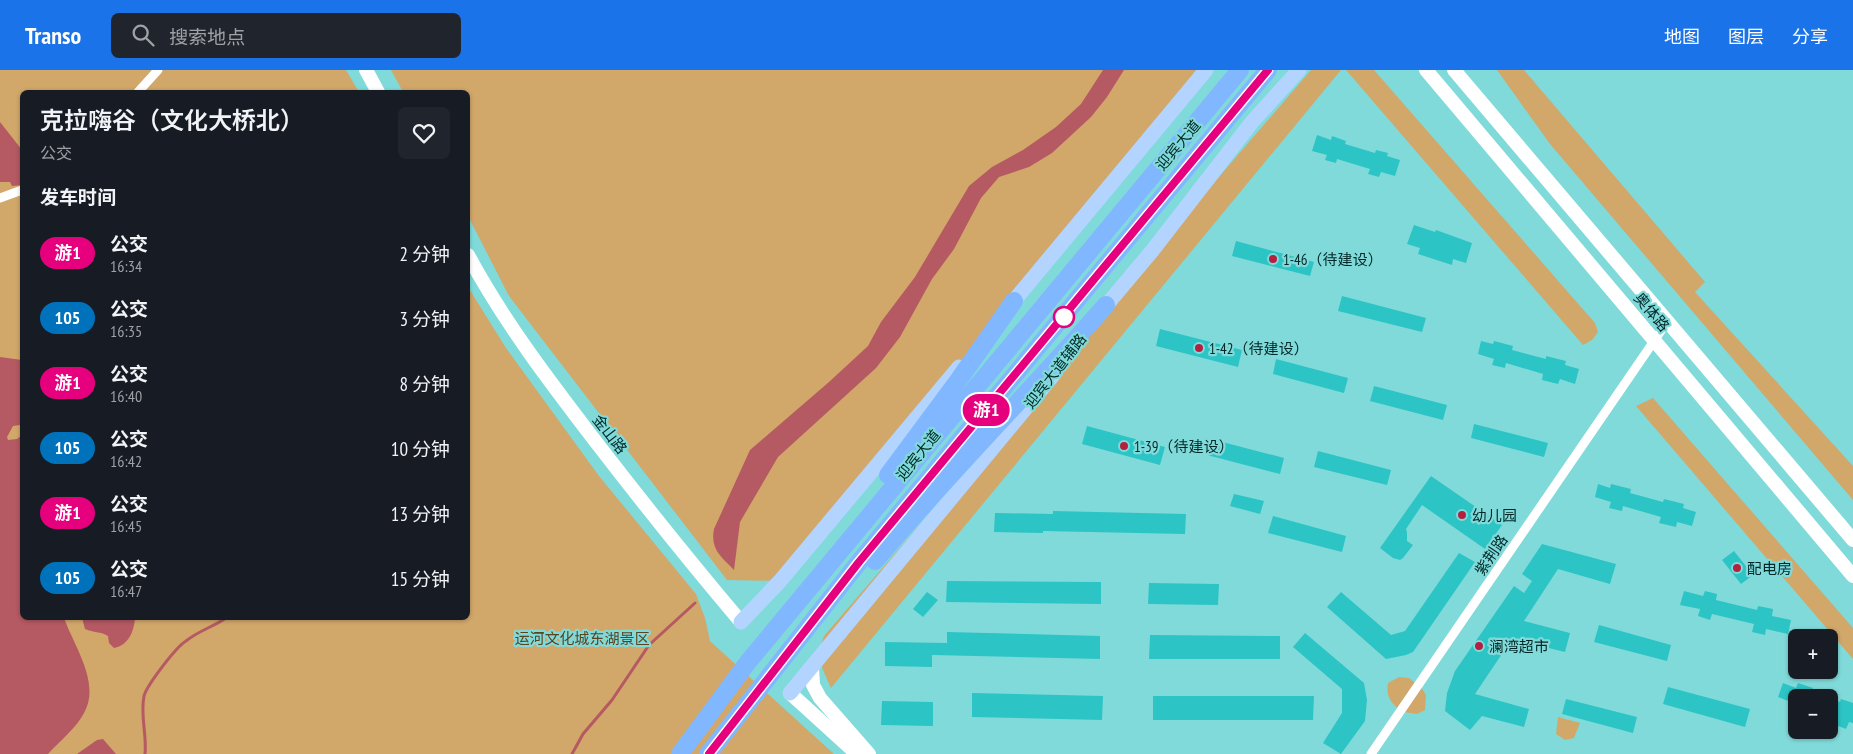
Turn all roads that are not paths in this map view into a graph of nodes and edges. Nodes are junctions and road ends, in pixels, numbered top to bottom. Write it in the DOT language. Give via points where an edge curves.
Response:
graph roads {
  1 [pos="158,70"];
  2 [pos="366,70"];
  3 [pos="1206,70"];
  4 [pos="1240,70"];
  5 [pos="1268,70"];
  6 [pos="1299,70"];
  7 [pos="1454,70"];
  8 [pos="1427,72"];
  9 [pos="140,90"];
  10 [pos="377,90"];
  11 [pos="20,191"];
  12 [pos="0,198"];
  13 [pos="470,258"];
  14 [pos="1014,301"];
  15 [pos="1106,305"];
  16 [pos="1667,322"];
  17 [pos="1654,340"];
  18 [pos="1853,540"];
  19 [pos="1853,576"];
  20 [pos="740,622"];
  21 [pos="812,667"];
  22 [pos="790,693"];
  23 [pos="704,720"];
  24 [pos="732,723"];
  25 [pos="680,754"];
  26 [pos="708,754"];
  27 [pos="857,754"];
  28 [pos="869,754"];
  29 [pos="1371,754"];
  1 -- 9 [label="street"];
  2 -- 10 [label="main road"];
  3 -- 14 [label="main road"];
  4 -- 23 [label="highway, 迎宾大道" via="748,662"];
  5 -- 24 [label="highway, 迎宾大道" via="859,562"];
  6 -- 15 [label="main road, 迎宾大道辅路" via="1252,122"];
  7 -- 16 [label="main road, 奥体路"];
  8 -- 17 [label="main road, 奥体路"];
  11 -- 12 [label="street"];
  13 -- 20 [label="main road, 金山路" via="507,322 564,401"];
  14 -- 20 [label="main road" via="780,580"];
  14 -- 23 [label="highway" via="880,485 749,649"];
  15 -- 21 [label="main road, 迎宾大道辅路" via="1060,368"];
  15 -- 24 [label="highway" via="930,496"];
  16 -- 17 [label="street, 紫荆路"];
  16 -- 18 [label="main road, 奥体路"];
  17 -- 19 [label="main road, 奥体路"];
  17 -- 29 [label="street, 紫荆路"];
  21 -- 22 [label="main road, 迎宾大道辅路"];
  21 -- 28 [label="main road" via="813,684 820,698"];
  22 -- 27 [label="main road"];
  23 -- 25 [label="highway, 迎宾大道"];
  24 -- 26 [label="highway, 迎宾大道"];
}
